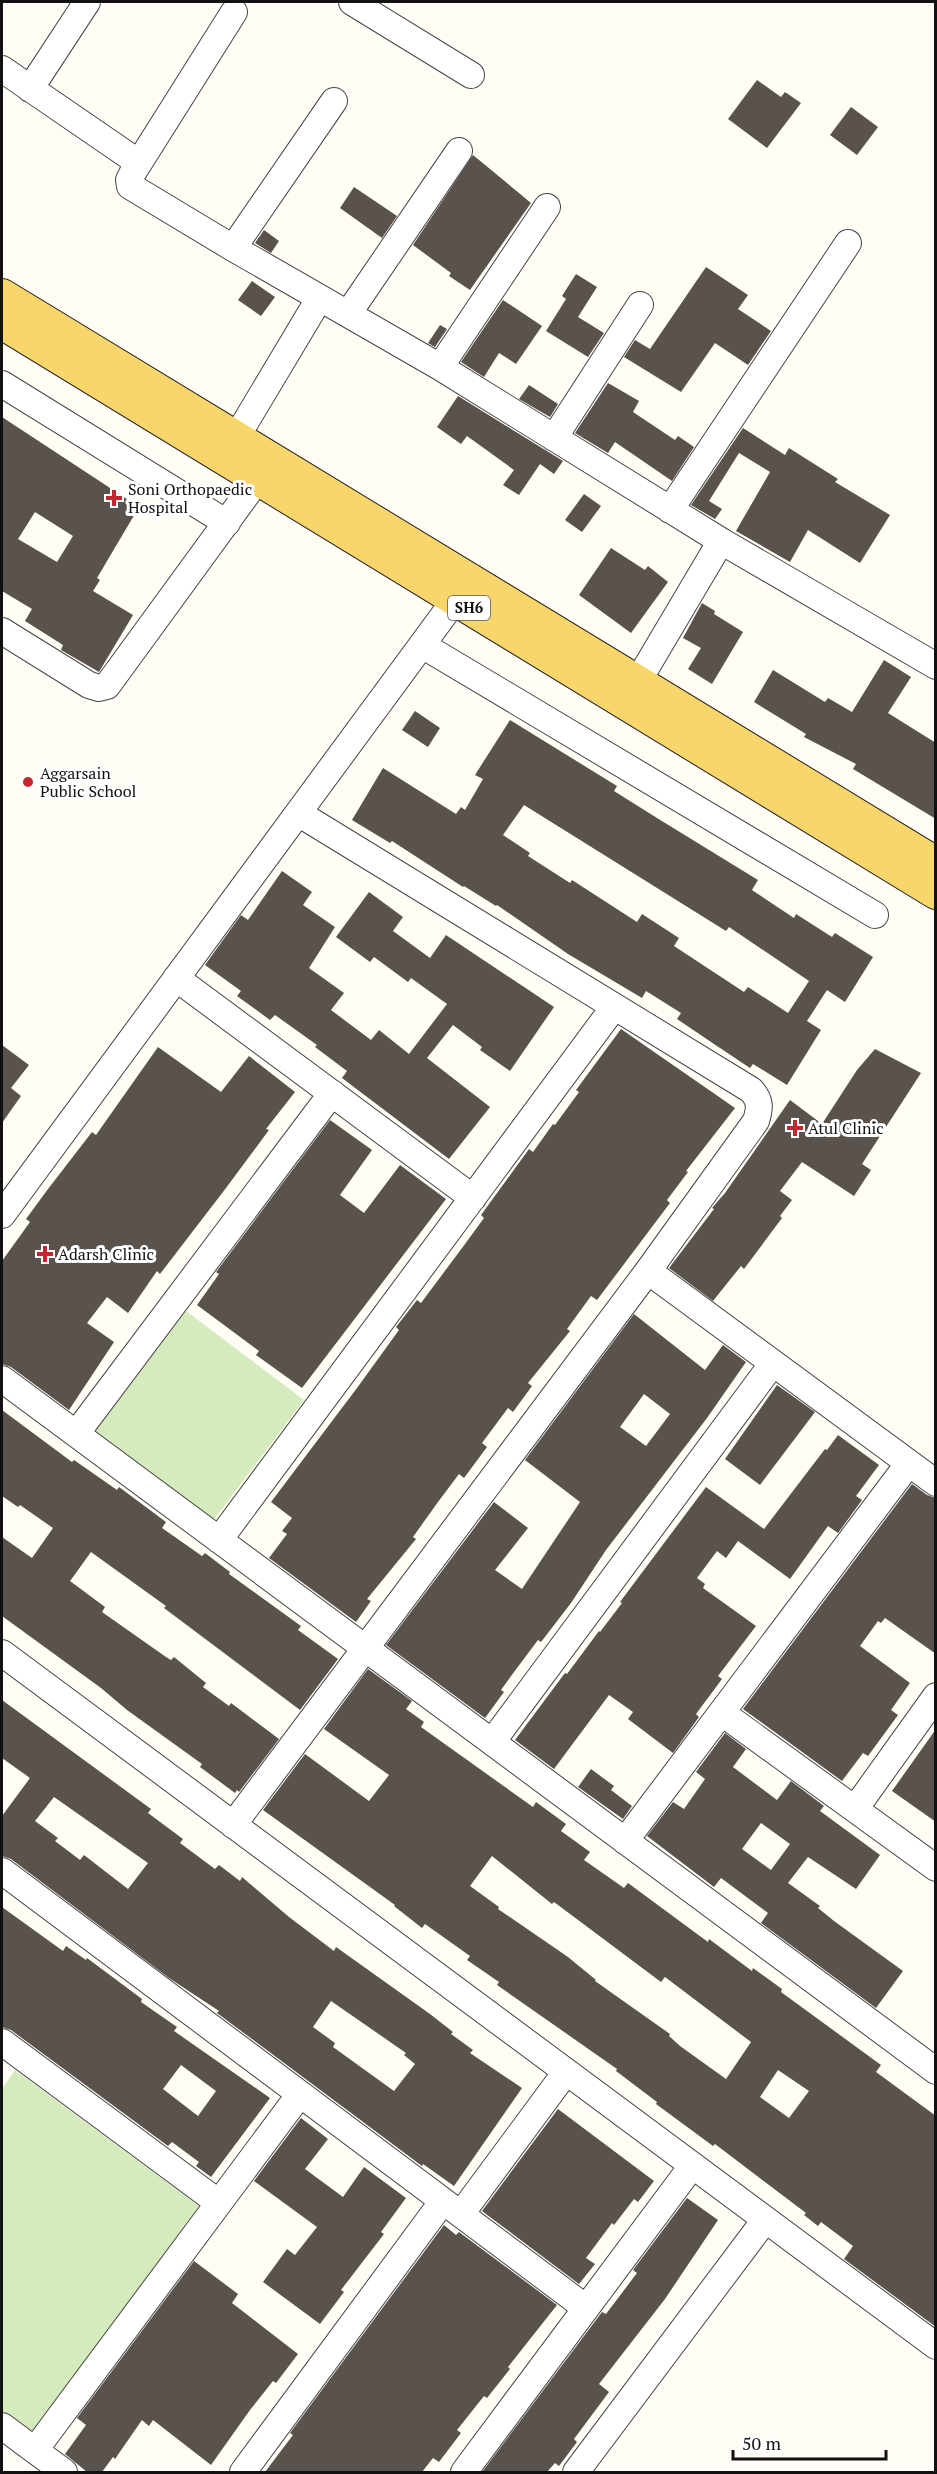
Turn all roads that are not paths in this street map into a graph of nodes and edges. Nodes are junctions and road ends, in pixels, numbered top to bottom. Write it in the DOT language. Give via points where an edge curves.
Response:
graph roads {
  1 [pos="87,2"];
  2 [pos="352,2"];
  3 [pos="234,12"];
  4 [pos="2,69"];
  5 [pos="471,75"];
  6 [pos="30,89"];
  7 [pos="334,101"];
  8 [pos="459,151"];
  9 [pos="139,163"];
  10 [pos="547,207"];
  11 [pos="848,243"];
  12 [pos="233,249"];
  13 [pos="2,295"];
  14 [pos="320,299"];
  15 [pos="640,305"];
  16 [pos="348,315"];
  17 [pos="2,323"];
  18 [pos="440,367"];
  19 [pos="2,384"];
  20 [pos="554,438"];
  21 [pos="231,448"];
  22 [pos="258,479"];
  23 [pos="670,510"];
  24 [pos="226,523"];
  25 [pos="722,541"];
  26 [pos="463,590"];
  27 [pos="2,631"];
  28 [pos="422,645"];
  29 [pos="936,666"];
  30 [pos="631,692"];
  31 [pos="298,813"];
  32 [pos="936,863"];
  33 [pos="936,893"];
  34 [pos="875,915"];
  35 [pos="176,978"];
  36 [pos="614,1007"];
  37 [pos="332,1093"];
  38 [pos="473,1198"];
  39 [pos="2,1215"];
  40 [pos="648,1271"];
  41 [pos="773,1363"];
  42 [pos="2,1379"];
  43 [pos="76,1434"];
  44 [pos="909,1463"];
  45 [pos="936,1483"];
  46 [pos="219,1540"];
  47 [pos="365,1649"];
  48 [pos="2,1653"];
  49 [pos="936,1696"];
  50 [pos="722,1713"];
  51 [pos="492,1742"];
  52 [pos="855,1809"];
  53 [pos="233,1825"];
  54 [pos="625,1841"];
  55 [pos="936,1868"];
  56 [pos="2,1871"];
  57 [pos="4,2051"];
  58 [pos="936,2071"];
  59 [pos="566,2072"];
  60 [pos="300,2094"];
  61 [pos="692,2166"];
  62 [pos="219,2203"];
  63 [pos="452,2208"];
  64 [pos="765,2220"];
  65 [pos="586,2308"];
  66 [pos="936,2346"];
  67 [pos="2,2426"];
  68 [pos="34,2451"];
  69 [pos="64,2472"];
  70 [pos="243,2472"];
  71 [pos="464,2472"];
  72 [pos="576,2472"];
  1 -- 6 [label="street"];
  2 -- 5 [label="street"];
  3 -- 9 [label="street"];
  4 -- 6 [label="street"];
  6 -- 9 [label="street"];
  7 -- 12 [label="street"];
  8 -- 16 [label="street"];
  9 -- 12 [label="street" via="129,180 134,191"];
  10 -- 18 [label="street"];
  11 -- 23 [label="street"];
  12 -- 14 [label="street"];
  13 -- 21 [label="main road, SH6"];
  14 -- 16 [label="street"];
  14 -- 21 [label="street"];
  15 -- 20 [label="street"];
  16 -- 18 [label="street"];
  17 -- 21 [label="main road, SH6"];
  18 -- 20 [label="street"];
  19 -- 24 [label="street"];
  20 -- 23 [label="street"];
  21 -- 22 [label="main road, SH6"];
  21 -- 26 [label="main road, SH6"];
  22 -- 24 [label="street"];
  22 -- 26 [label="main road, SH6"];
  23 -- 25 [label="street"];
  24 -- 27 [label="street" via="107,686 89,685"];
  25 -- 29 [label="street"];
  25 -- 30 [label="street"];
  26 -- 28 [label="street"];
  26 -- 30 [label="main road, SH6"];
  28 -- 31 [label="street"];
  28 -- 34 [label="street"];
  30 -- 32 [label="main road, SH6"];
  30 -- 33 [label="main road, SH6"];
  31 -- 35 [label="street"];
  31 -- 36 [label="street"];
  35 -- 37 [label="street"];
  35 -- 39 [label="street"];
  36 -- 38 [label="street"];
  36 -- 40 [label="street" via="751,1090 760,1108 756,1120"];
  37 -- 38 [label="street"];
  37 -- 43 [label="street"];
  38 -- 46 [label="street"];
  40 -- 41 [label="street"];
  40 -- 47 [label="street"];
  41 -- 44 [label="street"];
  41 -- 51 [label="street"];
  42 -- 43 [label="street"];
  43 -- 46 [label="street"];
  44 -- 45 [label="street"];
  44 -- 50 [label="street"];
  46 -- 47 [label="street"];
  47 -- 51 [label="street"];
  47 -- 53 [label="street"];
  48 -- 53 [label="street"];
  49 -- 52 [label="street"];
  50 -- 52 [label="street"];
  50 -- 54 [label="street"];
  51 -- 54 [label="street"];
  52 -- 55 [label="street"];
  53 -- 59 [label="street"];
  54 -- 58 [label="street"];
  56 -- 60 [label="street"];
  57 -- 62 [label="street"];
  59 -- 61 [label="street"];
  59 -- 63 [label="street"];
  60 -- 62 [label="street"];
  60 -- 63 [label="street"];
  61 -- 64 [label="street"];
  61 -- 65 [label="street"];
  62 -- 68 [label="street"];
  63 -- 65 [label="street"];
  63 -- 70 [label="street"];
  64 -- 66 [label="street"];
  64 -- 72 [label="street"];
  65 -- 71 [label="street"];
  67 -- 68 [label="street"];
  68 -- 69 [label="street"];
}
